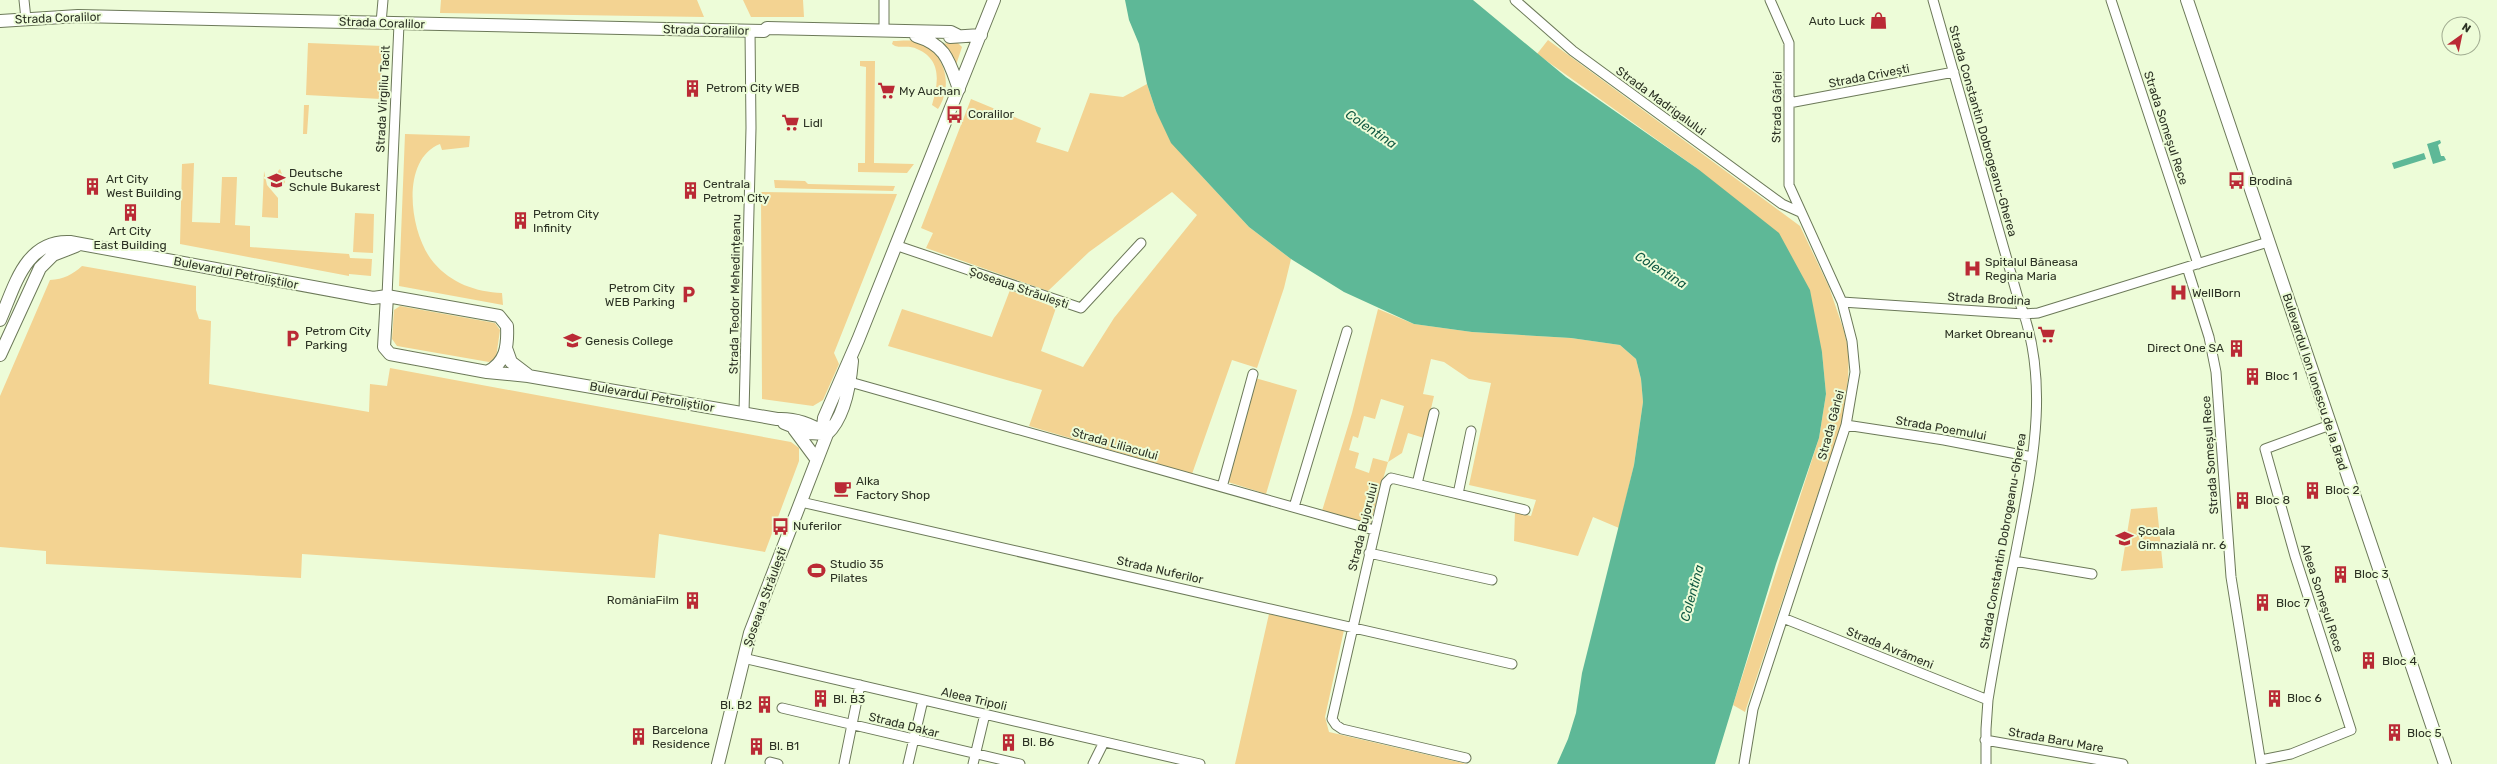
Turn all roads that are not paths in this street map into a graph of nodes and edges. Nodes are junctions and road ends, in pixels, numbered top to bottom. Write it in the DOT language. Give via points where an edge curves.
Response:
graph roads {
  1 [pos="24,0"];
  2 [pos="383,0"];
  3 [pos="884,0"];
  4 [pos="994,0"];
  5 [pos="1515,0"];
  6 [pos="1770,0"];
  7 [pos="1934,0"];
  8 [pos="2112,0"];
  9 [pos="2187,0"];
  10 [pos="26,19"];
  11 [pos="0,21"];
  12 [pos="381,23"];
  13 [pos="399,24"];
  14 [pos="750,30"];
  15 [pos="764,31"];
  16 [pos="884,31"];
  17 [pos="957,34"];
  18 [pos="981,35"];
  19 [pos="916,36"];
  20 [pos="1954,72"];
  21 [pos="959,89"];
  22 [pos="1789,103"];
  23 [pos="1800,212"];
  24 [pos="2268,242"];
  25 [pos="1141,243"];
  26 [pos="85,244"];
  27 [pos="895,245"];
  28 [pos="36,251"];
  29 [pos="53,255"];
  30 [pos="2198,264"];
  31 [pos="2187,267"];
  32 [pos="387,296"];
  33 [pos="1842,302"];
  34 [pos="2024,314"];
  35 [pos="0,321"];
  36 [pos="13,327"];
  37 [pos="1347,331"];
  38 [pos="506,348"];
  39 [pos="853,352"];
  40 [pos="0,355"];
  41 [pos="487,372"];
  42 [pos="1253,374"];
  43 [pos="528,376"];
  44 [pos="850,382"];
  45 [pos="826,412"];
  46 [pos="744,413"];
  47 [pos="1434,413"];
  48 [pos="790,422"];
  49 [pos="1846,425"];
  50 [pos="2330,425"];
  51 [pos="1472,431"];
  52 [pos="827,434"];
  53 [pos="2032,457"];
  54 [pos="817,460"];
  55 [pos="1417,484"];
  56 [pos="1222,486"];
  57 [pos="1458,494"];
  58 [pos="801,502"];
  59 [pos="1294,507"];
  60 [pos="1526,510"];
  61 [pos="1374,530"];
  62 [pos="1369,553"];
  63 [pos="2014,561"];
  64 [pos="2092,574"];
  65 [pos="1492,580"];
  66 [pos="1783,618"];
  67 [pos="1352,626"];
  68 [pos="743,658"];
  69 [pos="1512,664"];
  70 [pos="860,685"];
  71 [pos="923,700"];
  72 [pos="1988,700"];
  73 [pos="782,708"];
  74 [pos="985,714"];
  75 [pos="852,725"];
  76 [pos="914,740"];
  77 [pos="1986,740"];
  78 [pos="1104,742"];
  79 [pos="976,754"];
  80 [pos="1466,758"];
  81 [pos="2261,762"];
  82 [pos="718,764"];
  83 [pos="844,764"];
  84 [pos="908,764"];
  85 [pos="973,764"];
  86 [pos="1020,764"];
  87 [pos="1093,764"];
  88 [pos="1200,764"];
  89 [pos="1744,764"];
  90 [pos="1986,764"];
  91 [pos="2123,764"];
  92 [pos="2445,764"];
  1 -- 10 [label="street"];
  2 -- 12 [label="street"];
  3 -- 16 [label="street"];
  4 -- 18 [label="street, Șoseaua Străulești"];
  5 -- 23 [label="street, Strada Madrigalului" via="1573,51 1782,204"];
  6 -- 22 [label="street, Strada Gârlei" via="1789,43"];
  7 -- 20 [label="street, Strada Constantin Dobrogeanu-Gherea"];
  8 -- 30 [label="street, Strada Someșul Rece"];
  9 -- 24 [label="street, Bulevardul Ion Ionescu de la Brad"];
  10 -- 11 [label="street, Strada Coralilor"];
  10 -- 12 [label="street, Strada Coralilor" via="78,16"];
  12 -- 13 [label="street, Strada Coralilor"];
  13 -- 14 [label="street, Strada Coralilor"];
  13 -- 32 [label="street, Strada Virgiliu Tacit"];
  14 -- 15 [label="street, Strada Coralilor"];
  14 -- 46 [label="street, Strada Teodor Mehedințeanu"];
  15 -- 16 [label="street, Strada Coralilor" via="767,28"];
  15 -- 19 [label="street, Strada Coralilor"];
  16 -- 17 [label="street, Strada Coralilor"];
  17 -- 18 [label="street, Strada Coralilor"];
  17 -- 19 [label="street, Strada Coralilor" via="951,37"];
  18 -- 21 [label="street, Șoseaua Străulești"];
  19 -- 21 [label="street" via="932,41 938,46 948,59"];
  20 -- 22 [label="street, Strada Crivești"];
  20 -- 34 [label="street, Strada Constantin Dobrogeanu-Gherea"];
  21 -- 27 [label="street, Șoseaua Străulești"];
  22 -- 23 [label="street, Strada Gârlei" via="1789,186"];
  23 -- 33 [label="street, Strada Gârlei"];
  24 -- 30 [label="street, Strada Brodina"];
  24 -- 50 [label="street, Bulevardul Ion Ionescu de la Brad"];
  25 -- 27 [label="street, Șoseaua Străulești" via="1081,308"];
  26 -- 28 [label="street, Bulevardul Petroliștilor" via="56,242"];
  26 -- 29 [label="street, Bulevardul Petroliștilor" via="66,248"];
  26 -- 32 [label="street, Bulevardul Petroliștilor" via="365,297"];
  27 -- 39 [label="street, Șoseaua Străulești"];
  28 -- 29 [label="street"];
  28 -- 35 [label="street, Bulevardul Petroliștilor" via="23,269"];
  29 -- 36 [label="street, Bulevardul Petroliștilor" via="35,277"];
  30 -- 31 [label="street, Strada Brodina"];
  31 -- 34 [label="street, Strada Brodina" via="2061,306"];
  31 -- 81 [label="street, Strada Someșul Rece" via="2215,364 2231,577"];
  32 -- 38 [label="street, Bulevardul Petroliștilor" via="499,316 508,326"];
  32 -- 41 [label="street, Bulevardul Petroliștilor" via="384,347 386,351 400,356"];
  33 -- 34 [label="street, Strada Brodina"];
  33 -- 49 [label="street, Strada Gârlei" via="1852,341 1855,372"];
  34 -- 53 [label="street, Strada Constantin Dobrogeanu-Gherea" via="2033,345 2037,374 2037,408"];
  35 -- 36 [label="street"];
  36 -- 40 [label="street, Bulevardul Petroliștilor"];
  37 -- 59 [label="street"];
  38 -- 41 [label="street, Bulevardul Petroliștilor" via="502,361"];
  38 -- 43 [label="street, Bulevardul Petroliștilor" via="511,362"];
  39 -- 44 [label="street, Șoseaua Străulești"];
  39 -- 45 [label="street, Șoseaua Străulești"];
  41 -- 43 [label="street, Bulevardul Petroliștilor"];
  42 -- 56 [label="street"];
  43 -- 46 [label="street, Bulevardul Petroliștilor"];
  44 -- 52 [label="street, Șoseaua Străulești" via="836,423"];
  44 -- 56 [label="street, Strada Liliacului"];
  45 -- 48 [label="street"];
  45 -- 52 [label="street, Șoseaua Străulești" via="823,426"];
  46 -- 48 [label="street, Bulevardul Petroliștilor"];
  47 -- 55 [label="street"];
  48 -- 52 [label="street, Bulevardul Petroliștilor" via="804,422"];
  48 -- 54 [label="street"];
  49 -- 53 [label="street, Strada Poemului"];
  49 -- 66 [label="street, Strada Gârlei"];
  50 -- 81 [label="street, Aleea Someșul Rece" via="2265,449 2295,556 2351,730 2291,754"];
  50 -- 92 [label="street, Bulevardul Ion Ionescu de la Brad"];
  51 -- 57 [label="street"];
  52 -- 54 [label="street, Șoseaua Străulești"];
  53 -- 63 [label="street, Strada Constantin Dobrogeanu-Gherea"];
  54 -- 58 [label="street, Șoseaua Străulești"];
  55 -- 57 [label="street, Strada Bujorului"];
  55 -- 61 [label="street, Strada Bujorului" via="1391,478 1387,480"];
  56 -- 59 [label="street, Strada Liliacului"];
  57 -- 60 [label="street, Strada Bujorului"];
  58 -- 67 [label="street, Strada Nuferilor"];
  58 -- 68 [label="street, Șoseaua Străulești" via="766,589"];
  59 -- 61 [label="street, Strada Liliacului"];
  61 -- 62 [label="street, Strada Bujorului"];
  62 -- 65 [label="street"];
  62 -- 67 [label="street, Strada Bujorului"];
  63 -- 64 [label="street"];
  63 -- 72 [label="street, Strada Constantin Dobrogeanu-Gherea"];
  66 -- 72 [label="street, Strada Avrămeni"];
  66 -- 89 [label="street, Strada Gârlei" via="1753,709"];
  67 -- 69 [label="street, Strada Nuferilor"];
  67 -- 80 [label="street, Strada Bujorului" via="1332,719 1336,725 1342,729"];
  68 -- 70 [label="street, Aleea Tripoli"];
  68 -- 82 [label="street, Șoseaua Străulești"];
  70 -- 71 [label="street, Aleea Tripoli"];
  70 -- 75 [label="street"];
  71 -- 74 [label="street, Aleea Tripoli"];
  71 -- 76 [label="street"];
  72 -- 77 [label="street, Strada Constantin Dobrogeanu-Gherea"];
  73 -- 75 [label="street, Strada Dakar"];
  74 -- 78 [label="street, Aleea Tripoli"];
  74 -- 79 [label="street"];
  75 -- 76 [label="street, Strada Dakar"];
  75 -- 83 [label="street"];
  76 -- 79 [label="street, Strada Dakar"];
  76 -- 84 [label="street"];
  77 -- 90 [label="street, Strada Constantin Dobrogeanu-Gherea"];
  77 -- 91 [label="street, Strada Baru Mare"];
  78 -- 87 [label="street"];
  78 -- 88 [label="street, Aleea Tripoli"];
  79 -- 85 [label="street"];
  79 -- 86 [label="street, Strada Dakar"];
}
